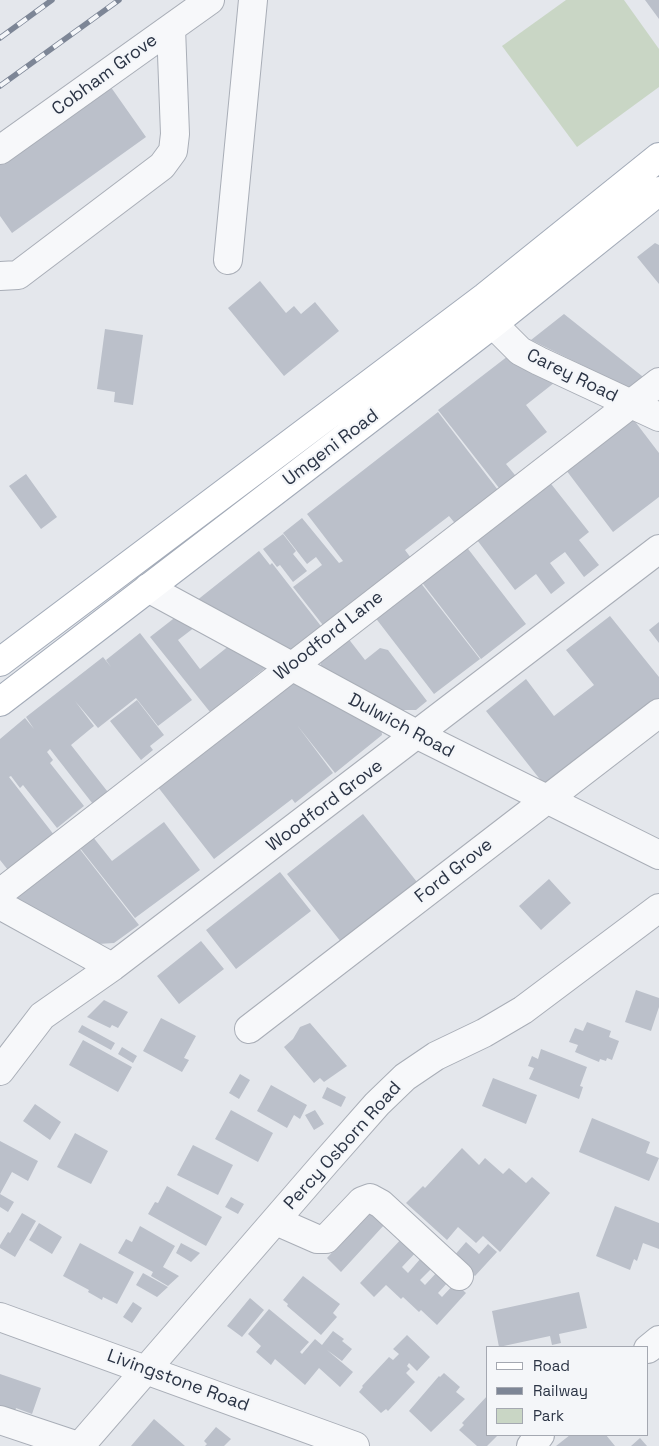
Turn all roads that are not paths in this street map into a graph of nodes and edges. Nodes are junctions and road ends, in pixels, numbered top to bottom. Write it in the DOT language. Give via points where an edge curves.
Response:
graph roads {
  1 [pos="210,0"];
  2 [pos="253,0"];
  3 [pos="171,28"];
  4 [pos="0,150"];
  5 [pos="659,157"];
  6 [pos="659,192"];
  7 [pos="228,260"];
  8 [pos="0,276"];
  9 [pos="494,324"];
  10 [pos="659,382"];
  11 [pos="630,404"];
  12 [pos="659,417"];
  13 [pos="659,549"];
  14 [pos="148,588"];
  15 [pos="0,662"];
  16 [pos="290,666"];
  17 [pos="0,702"];
  18 [pos="659,713"];
  19 [pos="418,735"];
  20 [pos="546,801"];
  21 [pos="659,855"];
  22 [pos="0,894"];
  23 [pos="0,906"];
  24 [pos="659,908"];
  25 [pos="112,967"];
  26 [pos="249,1029"];
  27 [pos="0,1071"];
  28 [pos="276,1221"];
  29 [pos="459,1276"];
  30 [pos="0,1317"];
  31 [pos="659,1340"];
  32 [pos="649,1348"];
  33 [pos="148,1370"];
  34 [pos="0,1420"];
  35 [pos="539,1436"];
  36 [pos="79,1446"];
  37 [pos="355,1446"];
  38 [pos="530,1446"];
  1 -- 3 [label="street, Cobham Grove"];
  2 -- 7 [label="street"];
  3 -- 4 [label="street, Cobham Grove"];
  3 -- 8 [label="street" via="173,151 162,166 18,275"];
  5 -- 15 [label="main road, Umgeni Road" via="485,297"];
  6 -- 9 [label="main road, Umgeni Road"];
  9 -- 11 [label="street, Carey Road" via="520,351"];
  9 -- 14 [label="main road, Umgeni Road"];
  10 -- 11 [label="street, Woodford Lane"];
  11 -- 12 [label="street, Carey Road"];
  11 -- 16 [label="street, Woodford Lane"];
  13 -- 19 [label="street, Woodford Grove"];
  14 -- 16 [label="street, Dulwich Road"];
  14 -- 17 [label="main road, Umgeni Road"];
  16 -- 19 [label="street, Dulwich Road"];
  16 -- 22 [label="street, Woodford Lane"];
  18 -- 20 [label="street, Ford Grove"];
  19 -- 20 [label="street, Dulwich Road"];
  19 -- 25 [label="street, Woodford Grove"];
  20 -- 21 [label="street, Dulwich Road"];
  20 -- 26 [label="street, Ford Grove"];
  23 -- 25 [label="street"];
  24 -- 28 [label="street, Percy Osborn Road" via="523,1010 436,1056 405,1077 377,1104"];
  25 -- 27 [label="street, Woodford Grove" via="42,1016"];
  28 -- 29 [label="street" via="317,1239 326,1239 362,1201 370,1198 381,1204"];
  28 -- 33 [label="street, Percy Osborn Road"];
  30 -- 33 [label="street, Livingstone Road"];
  31 -- 32 [label="street"];
  33 -- 36 [label="street, Percy Osborn Road"];
  33 -- 37 [label="street, Livingstone Road"];
  34 -- 36 [label="street"];
  35 -- 38 [label="street"];
}
